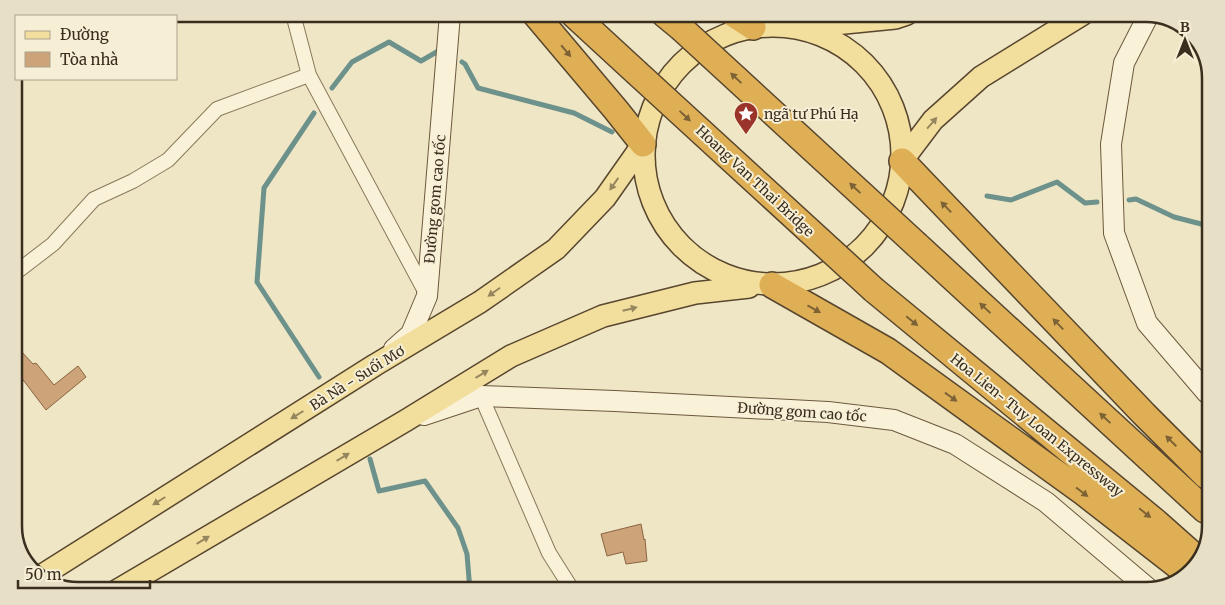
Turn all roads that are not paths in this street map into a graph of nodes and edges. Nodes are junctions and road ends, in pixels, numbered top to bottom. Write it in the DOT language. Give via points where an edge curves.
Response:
graph roads {
  1 [pos="295,22"];
  2 [pos="449,22"];
  3 [pos="542,22"];
  4 [pos="582,22"];
  5 [pos="673,22"];
  6 [pos="740,22"];
  7 [pos="758,22"];
  8 [pos="851,22"];
  9 [pos="1070,22"];
  10 [pos="1145,22"];
  11 [pos="796,27"];
  12 [pos="309,76"];
  13 [pos="642,144"];
  14 [pos="902,161"];
  15 [pos="23,267"];
  16 [pos="772,285"];
  17 [pos="874,290"];
  18 [pos="427,296"];
  19 [pos="375,366"];
  20 [pos="1202,387"];
  21 [pos="481,396"];
  22 [pos="405,421"];
  23 [pos="1202,472"];
  24 [pos="1202,507"];
  25 [pos="1194,556"];
  26 [pos="1182,570"];
  27 [pos="46,573"];
  28 [pos="131,582"];
  29 [pos="567,582"];
  30 [pos="1141,582"];
  1 -- 12 [label="street"];
  2 -- 18 [label="main road, Đường gom cao tốc"];
  3 -- 13 [label="highway, one-way"];
  4 -- 17 [label="highway, Hoang Van Thai Bridge, one-way, bridge"];
  24 -- 5 [label="highway, one-way, bridge"];
  6 -- 13 [label="main road" via="677,67 653,103"];
  7 -- 11 [label="main road"];
  8 -- 11 [label="main road"];
  14 -- 9 [label="main road, one-way" via="933,120 982,77"];
  10 -- 20 [label="main road" via="1124,63 1111,144 1114,233 1147,322"];
  11 -- 14 [label="main road" via="837,42 871,69 894,106 904,144"];
  12 -- 15 [label="street" via="217,109 168,160 94,199 52,244"];
  12 -- 18 [label="street"];
  13 -- 16 [label="main road" via="646,187 664,226 692,257 730,278"];
  13 -- 19 [label="main road, Bà Nà - Suối Mơ, one-way" via="605,198 556,249 480,302"];
  14 -- 16 [label="main road" via="899,189 881,228 852,259 814,278"];
  23 -- 14 [label="highway, one-way"];
  22 -- 16 [label="main road, one-way" via="511,356 603,316 695,293"];
  16 -- 26 [label="highway, one-way" via="888,351 1084,493"];
  17 -- 25 [label="highway, Hoa Lien- Tuy Loan Expressway, one-way"];
  18 -- 19 [label="main road, Đường gom cao tốc" via="411,334"];
  19 -- 27 [label="main road, Bà Nà - Suối Mơ, one-way"];
  21 -- 22 [label="main road, Đường gom cao tốc"];
  21 -- 29 [label="street" via="549,553"];
  21 -- 30 [label="main road, Đường gom cao tốc" via="828,412 894,420 955,444 1046,502"];
  28 -- 22 [label="main road, one-way"];
}
